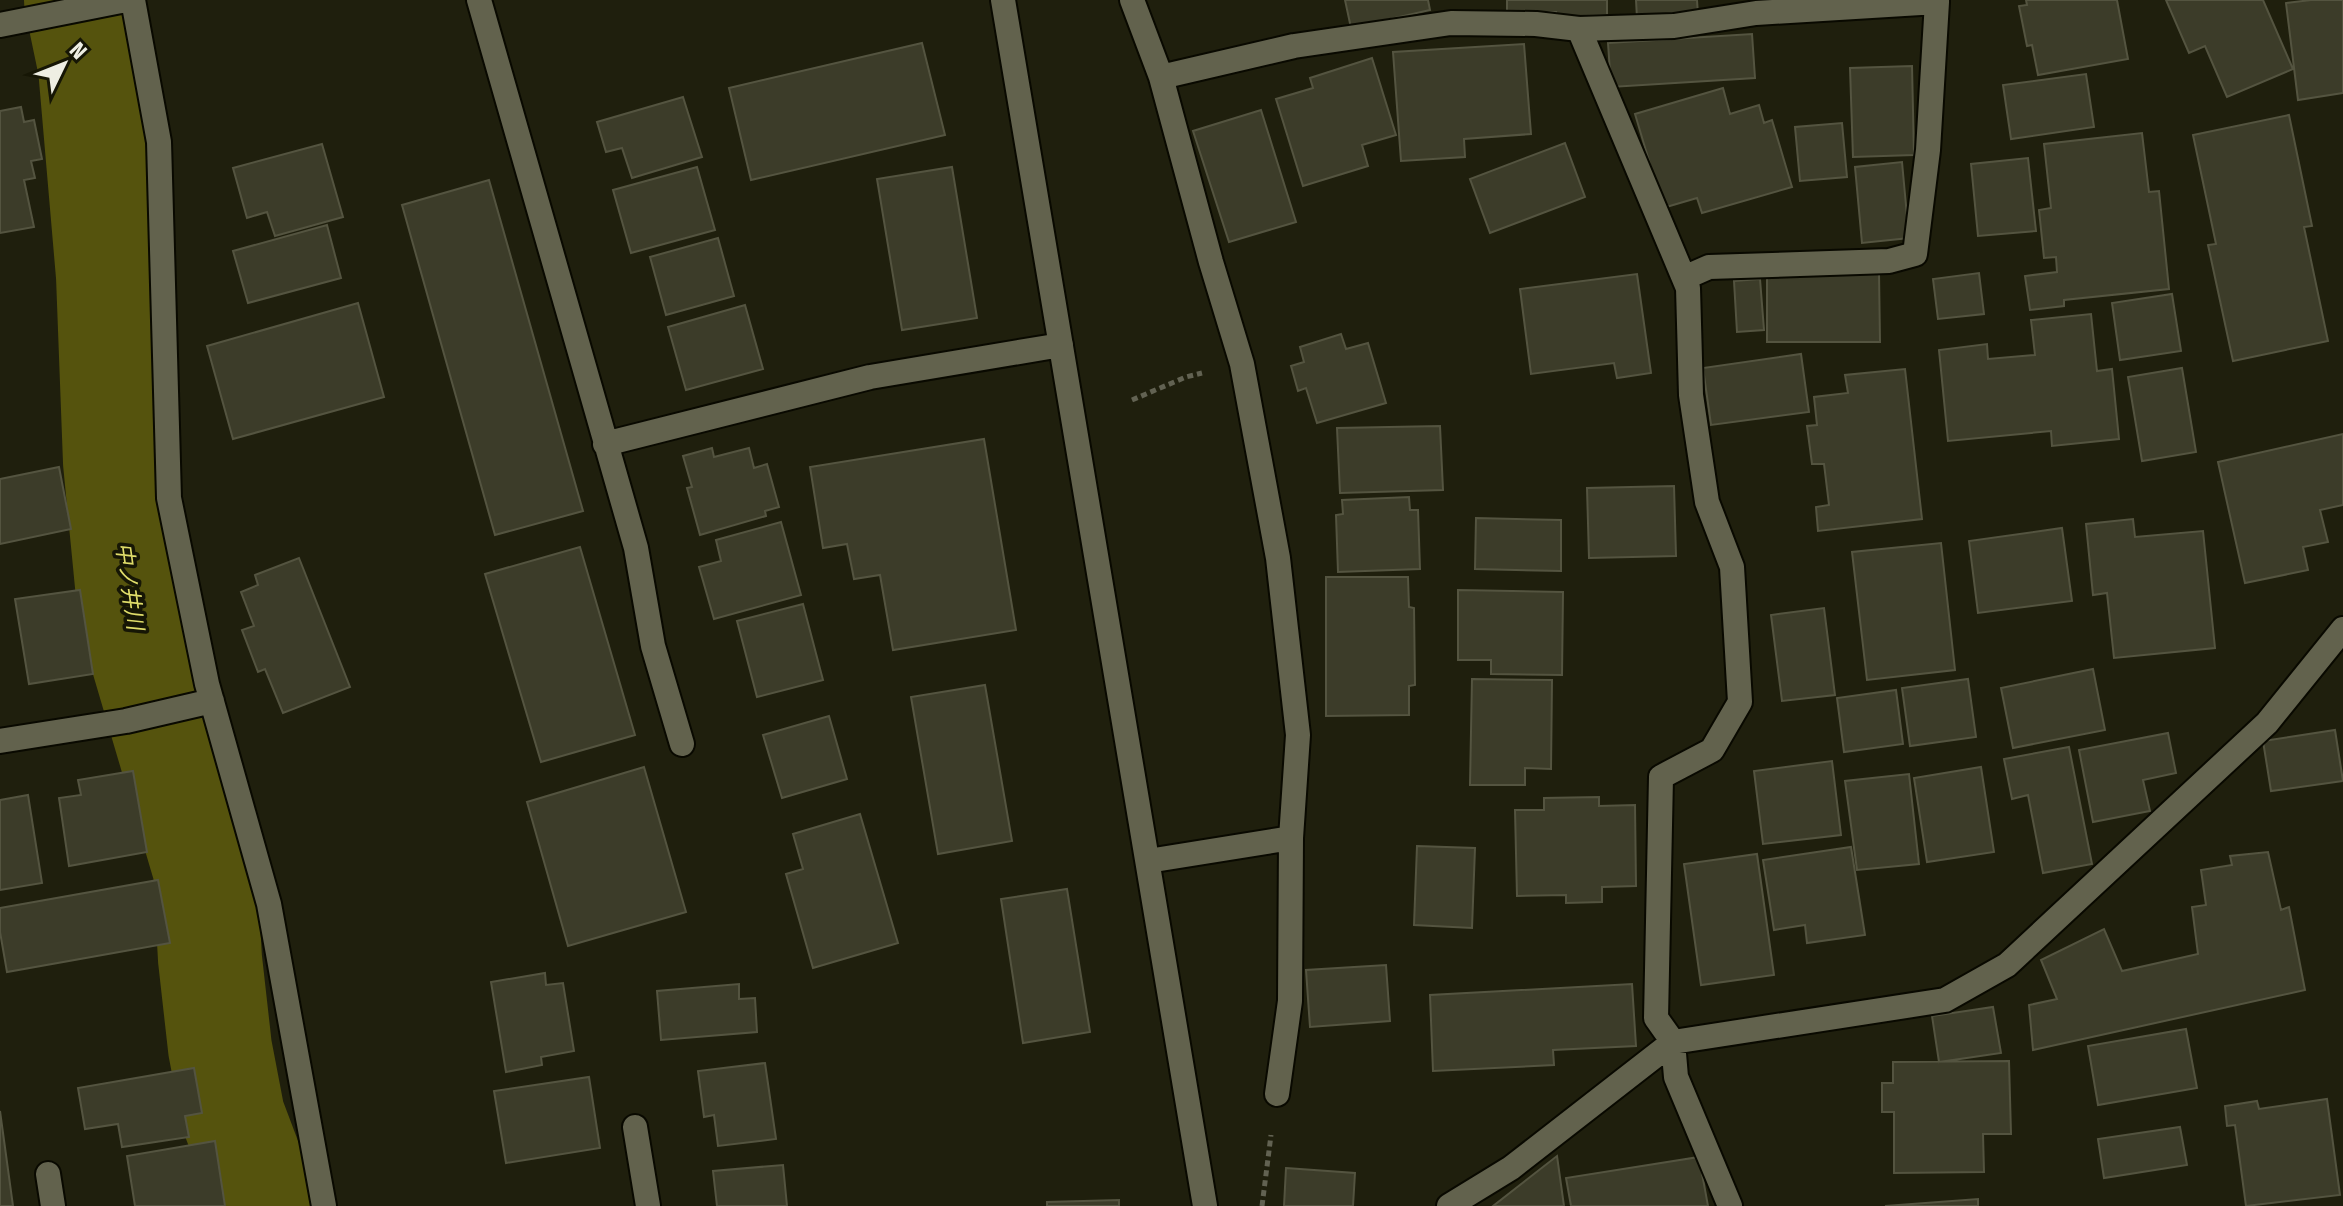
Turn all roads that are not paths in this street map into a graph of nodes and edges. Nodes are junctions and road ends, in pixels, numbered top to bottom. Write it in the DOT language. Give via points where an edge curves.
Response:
graph roads {
  1 [pos="126,0"];
  2 [pos="133,0"];
  3 [pos="479,0"];
  4 [pos="1003,0"];
  5 [pos="1132,0"];
  6 [pos="1937,1"];
  7 [pos="0,25"];
  8 [pos="1579,29"];
  9 [pos="1161,77"];
  10 [pos="1684,278"];
  11 [pos="1061,345"];
  12 [pos="605,444"];
  13 [pos="2343,629"];
  14 [pos="212,701"];
  15 [pos="0,741"];
  16 [pos="682,744"];
  17 [pos="1291,838"];
  18 [pos="1148,861"];
  19 [pos="1673,1042"];
  20 [pos="1277,1094"];
  21 [pos="635,1127"];
  22 [pos="48,1174"];
  23 [pos="53,1206"];
  24 [pos="324,1206"];
  25 [pos="648,1206"];
  26 [pos="1205,1206"];
  27 [pos="1449,1206"];
  28 [pos="1730,1206"];
  1 -- 7 [label="street"];
  2 -- 14 [label="street" via="159,142 169,498"];
  3 -- 12 [label="street"];
  4 -- 11 [label="street"];
  5 -- 9 [label="street"];
  6 -- 8 [label="street" via="1756,13 1674,26"];
  6 -- 10 [label="street" via="1915,254 1889,261 1709,267"];
  8 -- 9 [label="street" via="1451,23 1294,46"];
  8 -- 10 [label="street"];
  9 -- 17 [label="street" via="1242,364 1278,558 1298,735"];
  10 -- 19 [label="street" via="1691,395 1707,502 1732,567 1740,702 1712,750 1661,777 1656,1018"];
  11 -- 12 [label="street" via="870,377"];
  11 -- 18 [label="street"];
  12 -- 16 [label="street" via="636,548 653,646"];
  13 -- 19 [label="street" via="2267,723 2007,965 1945,1000"];
  14 -- 15 [label="street"];
  14 -- 24 [label="street" via="269,904"];
  17 -- 18 [label="street"];
  17 -- 20 [label="street" via="1290,1001"];
  18 -- 26 [label="street"];
  19 -- 27 [label="street" via="1511,1168"];
  19 -- 28 [label="street" via="1676,1077"];
  21 -- 25 [label="street"];
  22 -- 23 [label="street"];
}
